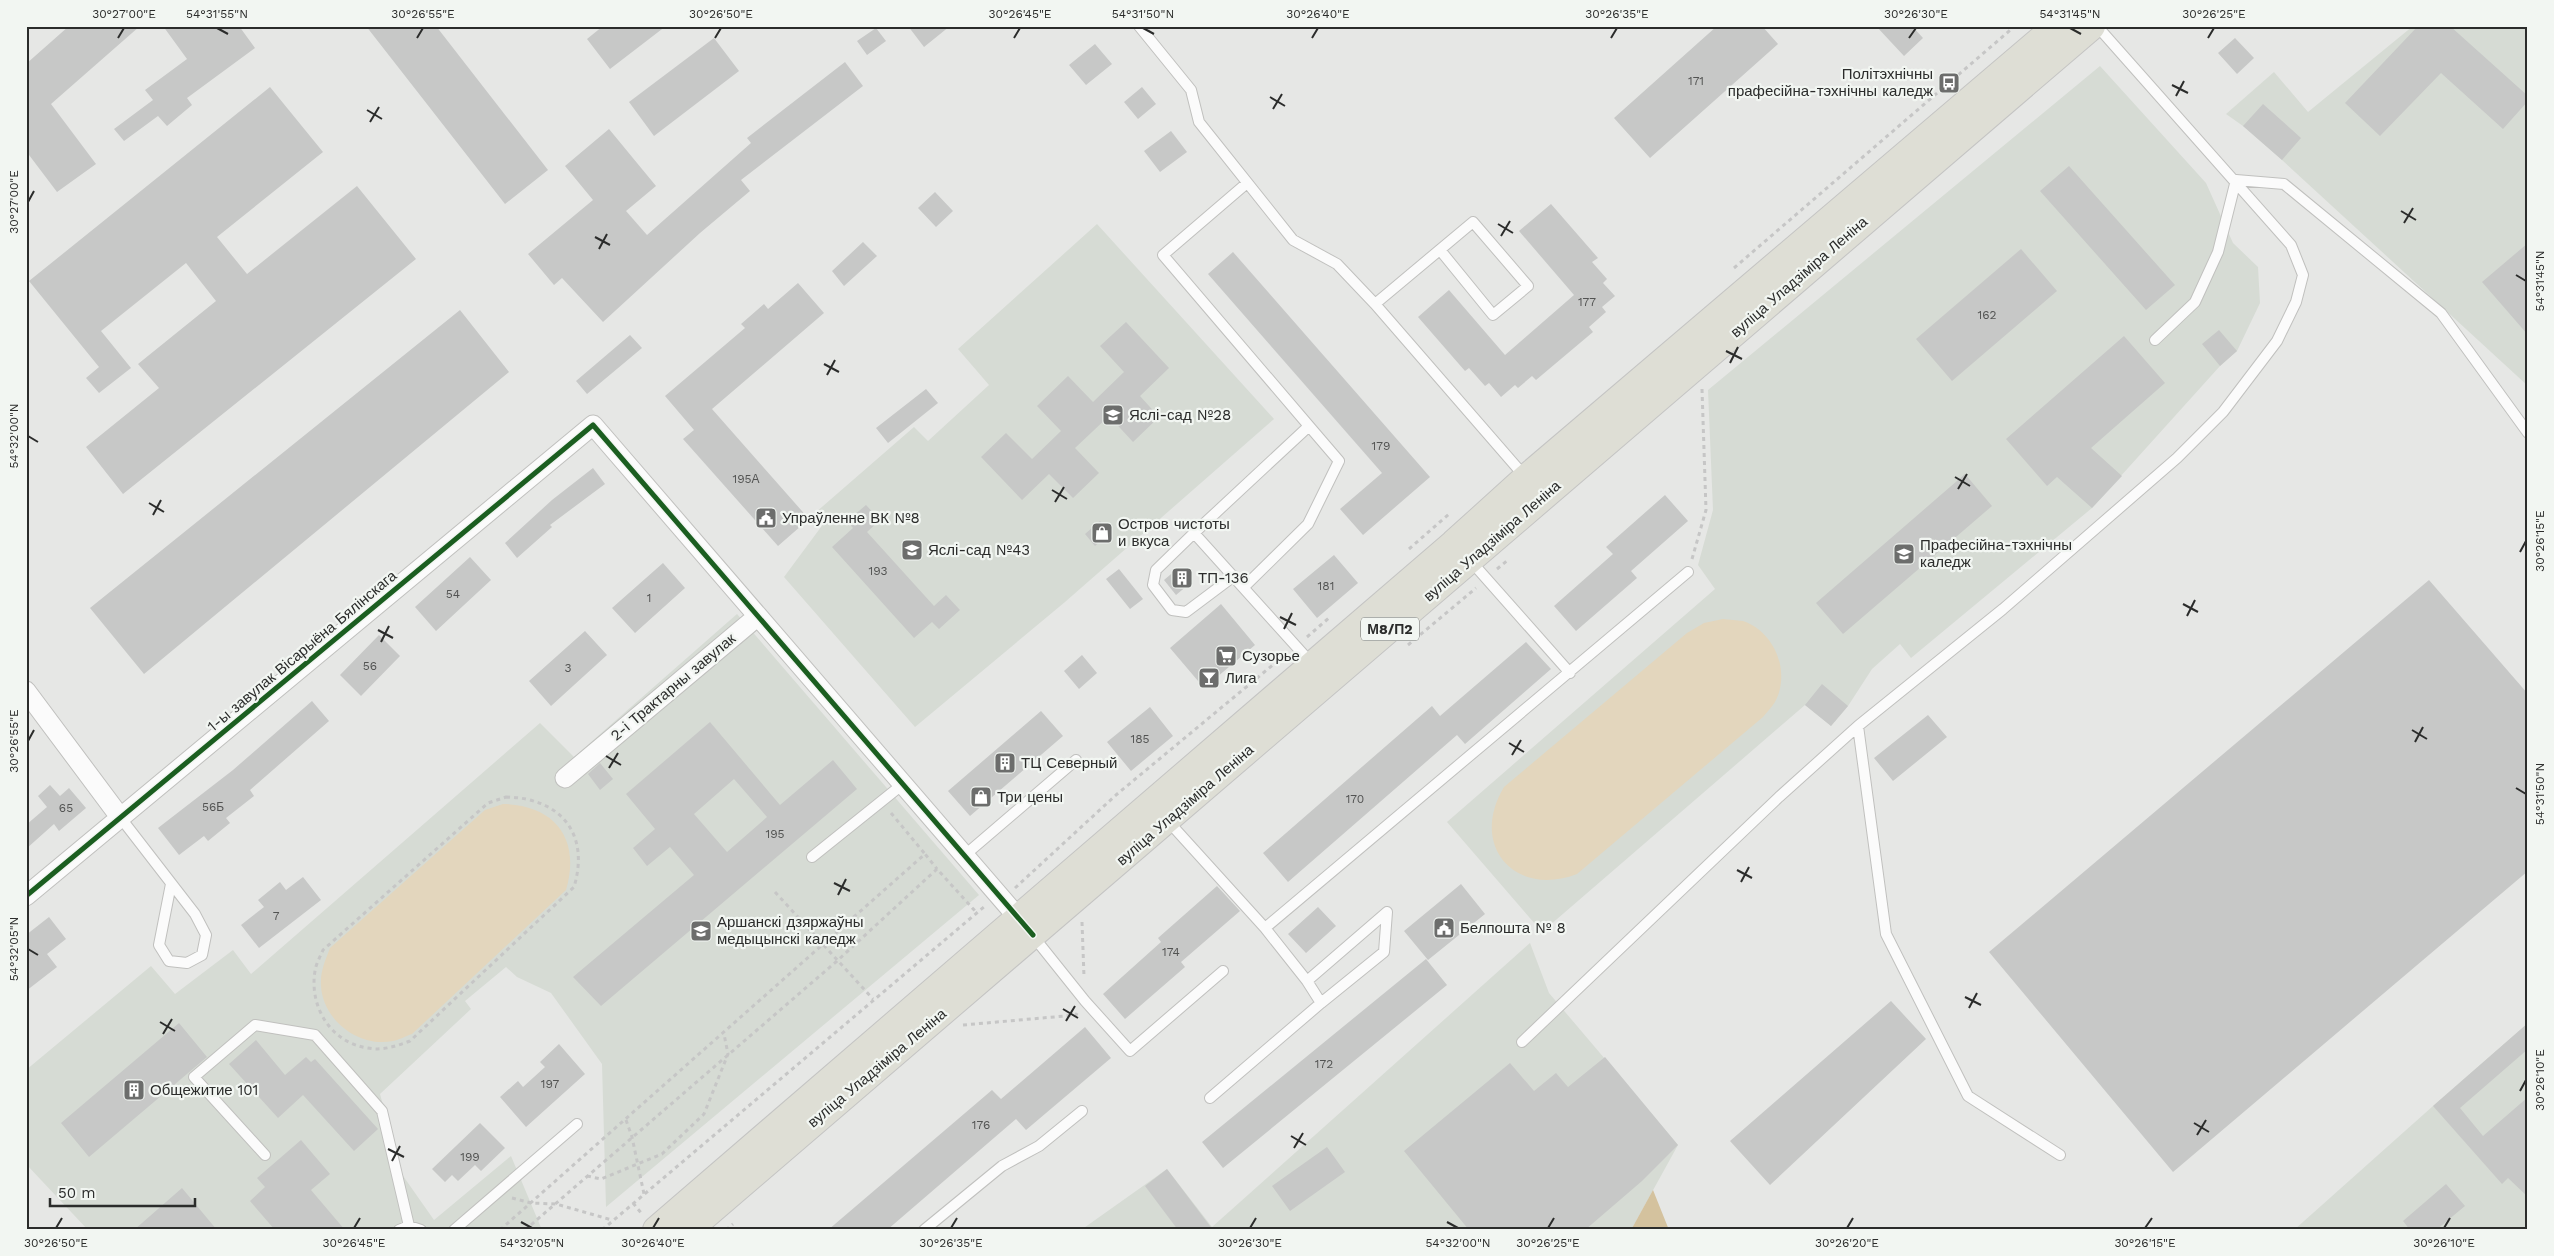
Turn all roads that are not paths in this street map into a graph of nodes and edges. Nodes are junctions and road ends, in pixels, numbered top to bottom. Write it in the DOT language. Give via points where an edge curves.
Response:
graph roads {
  1 [pos="1138,26"];
  2 [pos="2058,26"];
  3 [pos="2091,26"];
  4 [pos="2097,26"];
  5 [pos="2236,180"];
  6 [pos="1247,182"];
  7 [pos="1440,250"];
  8 [pos="1375,304"];
  9 [pos="2155,340"];
  10 [pos="1309,426"];
  11 [pos="2528,433"];
  12 [pos="1534,487"];
  13 [pos="1194,533"];
  14 [pos="1462,552"];
  15 [pos="1688,572"];
  16 [pos="1234,576"];
  17 [pos="1244,587"];
  18 [pos="758,616"];
  19 [pos="1304,656"];
  20 [pos="1570,673"];
  21 [pos="26,691"];
  22 [pos="1858,726"];
  23 [pos="1076,760"];
  24 [pos="565,778"];
  25 [pos="903,784"];
  26 [pos="120,817"];
  27 [pos="1167,820"];
  28 [pos="965,855"];
  29 [pos="812,857"];
  30 [pos="171,884"];
  31 [pos="26,896"];
  32 [pos="1026,927"];
  33 [pos="1265,928"];
  34 [pos="1222,971"];
  35 [pos="1307,981"];
  36 [pos="1321,1003"];
  37 [pos="1522,1042"];
  38 [pos="1210,1098"];
  39 [pos="1082,1111"];
  40 [pos="577,1124"];
  41 [pos="2060,1154"];
  42 [pos="265,1155"];
  43 [pos="409,1226"];
  44 [pos="399,1230"];
  45 [pos="421,1230"];
  46 [pos="454,1230"];
  47 [pos="657,1230"];
  48 [pos="687,1230"];
  49 [pos="924,1230"];
  1 -- 6 [label="lane" via="1190,90 1199,122"];
  2 -- 12 [label="main road, вуліца Уладзіміра Леніна / М8/П2"];
  3 -- 12 [label="main road, вуліца Уладзіміра Леніна / М8/П2"];
  4 -- 5 [label="lane"];
  5 -- 9 [label="lane" via="2218,252 2195,302"];
  5 -- 11 [label="lane" via="2284,184 2440,313"];
  5 -- 22 [label="lane" via="2291,245 2302,275 2296,302 2277,341 2223,412 2177,458 2003,608"];
  6 -- 8 [label="lane" via="1293,240 1337,264"];
  6 -- 10 [label="lane" via="1163,255"];
  7 -- 7 [label="lane" via="1473,222 1528,286 1493,315"];
  7 -- 8 [label="lane"];
  8 -- 12 [label="lane"];
  10 -- 13 [label="lane"];
  10 -- 17 [label="lane" via="1340,461 1308,524"];
  12 -- 14 [label="main road, вуліца Уладзіміра Леніна / М8/П2"];
  13 -- 16 [label="lane"];
  13 -- 16 [label="lane" via="1156,570 1153,585 1172,610 1186,612"];
  14 -- 19 [label="main road, вуліца Уладзіміра Леніна / М8/П2"];
  14 -- 20 [label="lane"];
  14 -- 27 [label="main road, вуліца Уладзіміра Леніна / М8/П2"];
  15 -- 20 [label="lane"];
  16 -- 17 [label="lane"];
  17 -- 19 [label="lane"];
  18 -- 24 [label="street, 2-і Трактарны завулак"];
  18 -- 25 [label="street"];
  18 -- 26 [label="street, 1-ы завулак Вісарыёна Бялінскага" via="593,425"];
  19 -- 32 [label="main road, вуліца Уладзіміра Леніна / М8/П2"];
  20 -- 33 [label="lane"];
  21 -- 26 [label="street"];
  22 -- 37 [label="lane" via="1779,796"];
  22 -- 41 [label="lane" via="1886,934 1968,1096"];
  23 -- 28 [label="lane"];
  25 -- 28 [label="street"];
  25 -- 29 [label="lane"];
  26 -- 30 [label="lane"];
  26 -- 31 [label="street, 1-ы завулак Вісарыёна Бялінскага"];
  27 -- 32 [label="main road, вуліца Уладзіміра Леніна / М8/П2"];
  27 -- 33 [label="lane"];
  28 -- 32 [label="street"];
  30 -- 30 [label="lane" via="195,914 206,935 202,955 187,963 170,961 159,945"];
  32 -- 34 [label="lane" via="1130,1051"];
  32 -- 47 [label="main road, вуліца Уладзіміра Леніна / М8/П2"];
  32 -- 48 [label="main road, вуліца Уладзіміра Леніна / М8/П2"];
  33 -- 35 [label="lane"];
  35 -- 36 [label="lane"];
  35 -- 36 [label="lane" via="1387,912 1384,952"];
  36 -- 38 [label="lane"];
  39 -- 49 [label="lane" via="1039,1146 1002,1166"];
  40 -- 46 [label="lane"];
  42 -- 43 [label="lane" via="194,1076 255,1025 315,1035 382,1111"];
  43 -- 44 [label="lane"];
  43 -- 45 [label="lane"];
}
